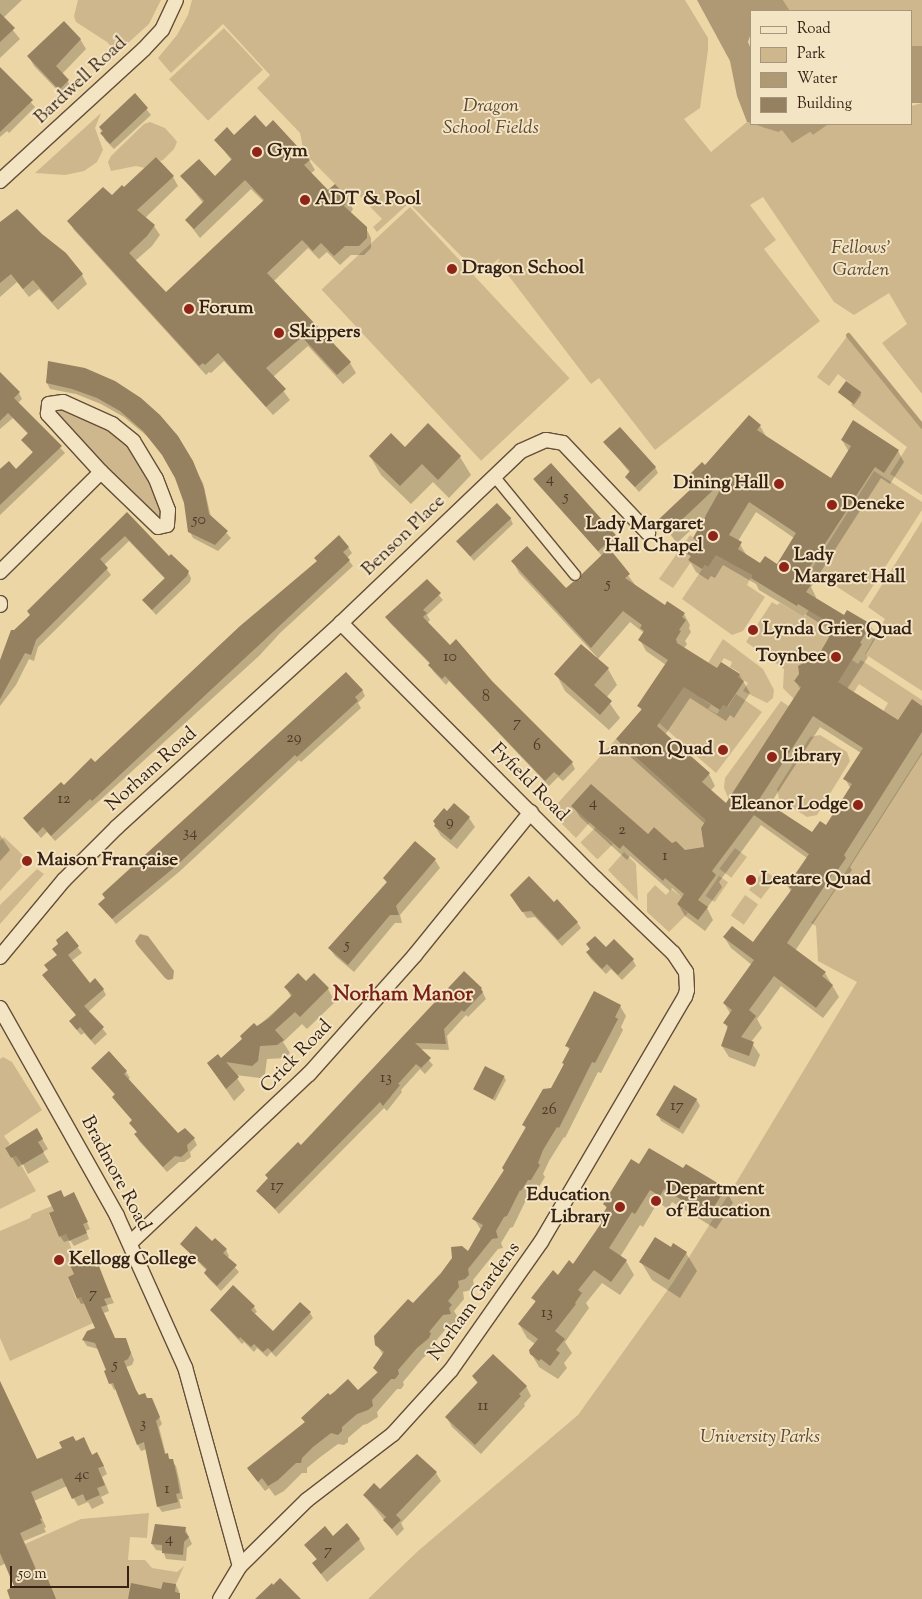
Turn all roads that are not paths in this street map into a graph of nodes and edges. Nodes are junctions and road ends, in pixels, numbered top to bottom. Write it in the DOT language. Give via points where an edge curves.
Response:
graph roads {
  1 [pos="176,0"];
  2 [pos="0,181"];
  3 [pos="101,472"];
  4 [pos="494,476"];
  5 [pos="648,532"];
  6 [pos="0,572"];
  7 [pos="575,575"];
  8 [pos="341,623"];
  9 [pos="531,812"];
  10 [pos="0,958"];
  11 [pos="686,972"];
  12 [pos="0,1008"];
  13 [pos="130,1243"];
  14 [pos="240,1566"];
  15 [pos="220,1599"];
  1 -- 2 [label="street, Bardwell Road" via="162,30 144,49"];
  3 -- 3 [label="street" via="48,414 49,404 63,402 91,413 133,441 156,480 168,510 167,525 158,527"];
  3 -- 6 [label="street"];
  4 -- 5 [label="street, Benson Place" via="532,445 546,440 563,443"];
  4 -- 7 [label="street"];
  4 -- 8 [label="street, Benson Place"];
  8 -- 9 [label="street, Fyfield Road"];
  8 -- 10 [label="street, Norham Road" via="117,827 64,880"];
  9 -- 11 [label="street, Fyfield Road" via="673,953"];
  9 -- 13 [label="street, Crick Road" via="415,955 309,1074"];
  11 -- 14 [label="street, Norham Gardens" via="685,997 550,1226 451,1370 393,1434 307,1500"];
  12 -- 13 [label="street, Bradmore Road" via="92,1167"];
  13 -- 14 [label="street, Bradmore Road" via="185,1366"];
  14 -- 15 [label="street, Norham Gardens"];
}
